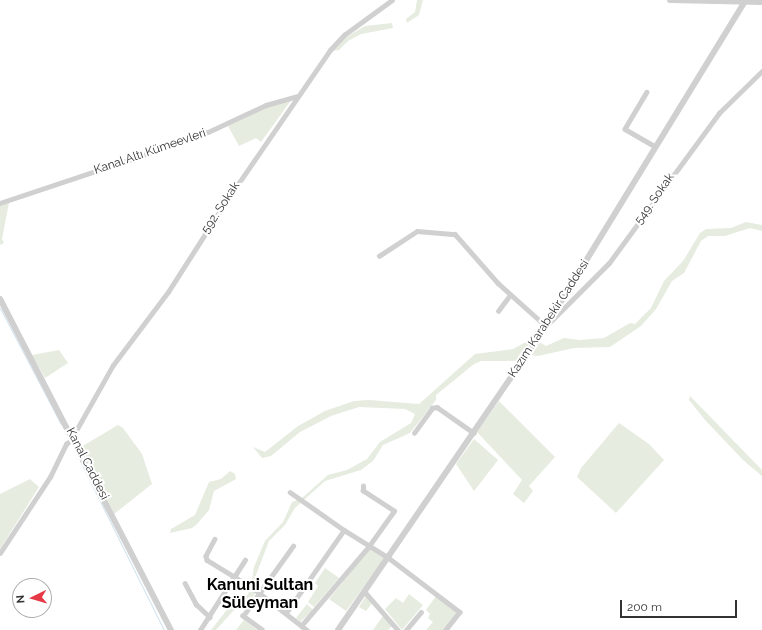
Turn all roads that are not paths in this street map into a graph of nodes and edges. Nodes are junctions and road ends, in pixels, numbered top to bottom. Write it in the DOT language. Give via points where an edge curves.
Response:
graph roads {
  1 [pos="392,0"];
  2 [pos="671,0"];
  3 [pos="745,1"];
  4 [pos="762,2"];
  5 [pos="762,71"];
  6 [pos="647,92"];
  7 [pos="297,96"];
  8 [pos="655,146"];
  9 [pos="0,203"];
  10 [pos="379,256"];
  11 [pos="510,295"];
  12 [pos="0,299"];
  13 [pos="498,311"];
  14 [pos="546,326"];
  15 [pos="474,432"];
  16 [pos="414,433"];
  17 [pos="72,439"];
  18 [pos="363,486"];
  19 [pos="290,492"];
  20 [pos="344,530"];
  21 [pos="215,539"];
  22 [pos="293,546"];
  23 [pos="369,546"];
  24 [pos="0,553"];
  25 [pos="389,558"];
  26 [pos="245,560"];
  27 [pos="234,577"];
  28 [pos="185,583"];
  29 [pos="365,592"];
  30 [pos="259,594"];
  31 [pos="421,612"];
  32 [pos="286,613"];
  33 [pos="210,617"];
  34 [pos="302,626"];
  35 [pos="171,630"];
  36 [pos="200,630"];
  37 [pos="262,630"];
  38 [pos="307,630"];
  39 [pos="338,630"];
  40 [pos="398,630"];
  41 [pos="406,630"];
  42 [pos="446,630"];
  1 -- 7 [label="street, 592. Sokak" via="340,40"];
  2 -- 3 [label="street"];
  3 -- 4 [label="street"];
  3 -- 8 [label="street, Kazım Karabekir Caddesi"];
  5 -- 14 [label="street, 549. Sokak" via="719,113 609,263"];
  6 -- 8 [label="street" via="626,128"];
  7 -- 9 [label="street, Kanal Altı Kümeevleri" via="266,105 208,132"];
  7 -- 17 [label="street, 592. Sokak" via="168,292 113,365"];
  8 -- 14 [label="street, Kazım Karabekir Caddesi"];
  10 -- 11 [label="street" via="402,243 412,232 452,232 458,235"];
  11 -- 13 [label="street"];
  11 -- 14 [label="street"];
  12 -- 17 [label="street, Kanal Caddesi"];
  14 -- 15 [label="street, Kazım Karabekir Caddesi"];
  15 -- 16 [label="street" via="437,407 432,408"];
  15 -- 25 [label="street, Kazım Karabekir Caddesi"];
  17 -- 24 [label="street, 592. Sokak"];
  17 -- 35 [label="street, Kanal Caddesi"];
  18 -- 23 [label="street" via="363,491 394,511"];
  19 -- 20 [label="street"];
  20 -- 23 [label="street"];
  20 -- 32 [label="street"];
  21 -- 27 [label="street" via="207,558"];
  22 -- 30 [label="street"];
  23 -- 25 [label="street"];
  23 -- 34 [label="street"];
  25 -- 29 [label="street, Kazım Karabekir Caddesi"];
  25 -- 42 [label="street" via="460,612"];
  26 -- 27 [label="street"];
  27 -- 30 [label="street"];
  27 -- 33 [label="street"];
  28 -- 33 [label="street" via="196,604"];
  29 -- 39 [label="street, Kazım Karabekir Caddesi"];
  29 -- 40 [label="street"];
  30 -- 32 [label="street"];
  30 -- 37 [label="street" via="242,616"];
  31 -- 41 [label="street"];
  32 -- 34 [label="street"];
  33 -- 36 [label="street"];
  34 -- 38 [label="street"];
}
